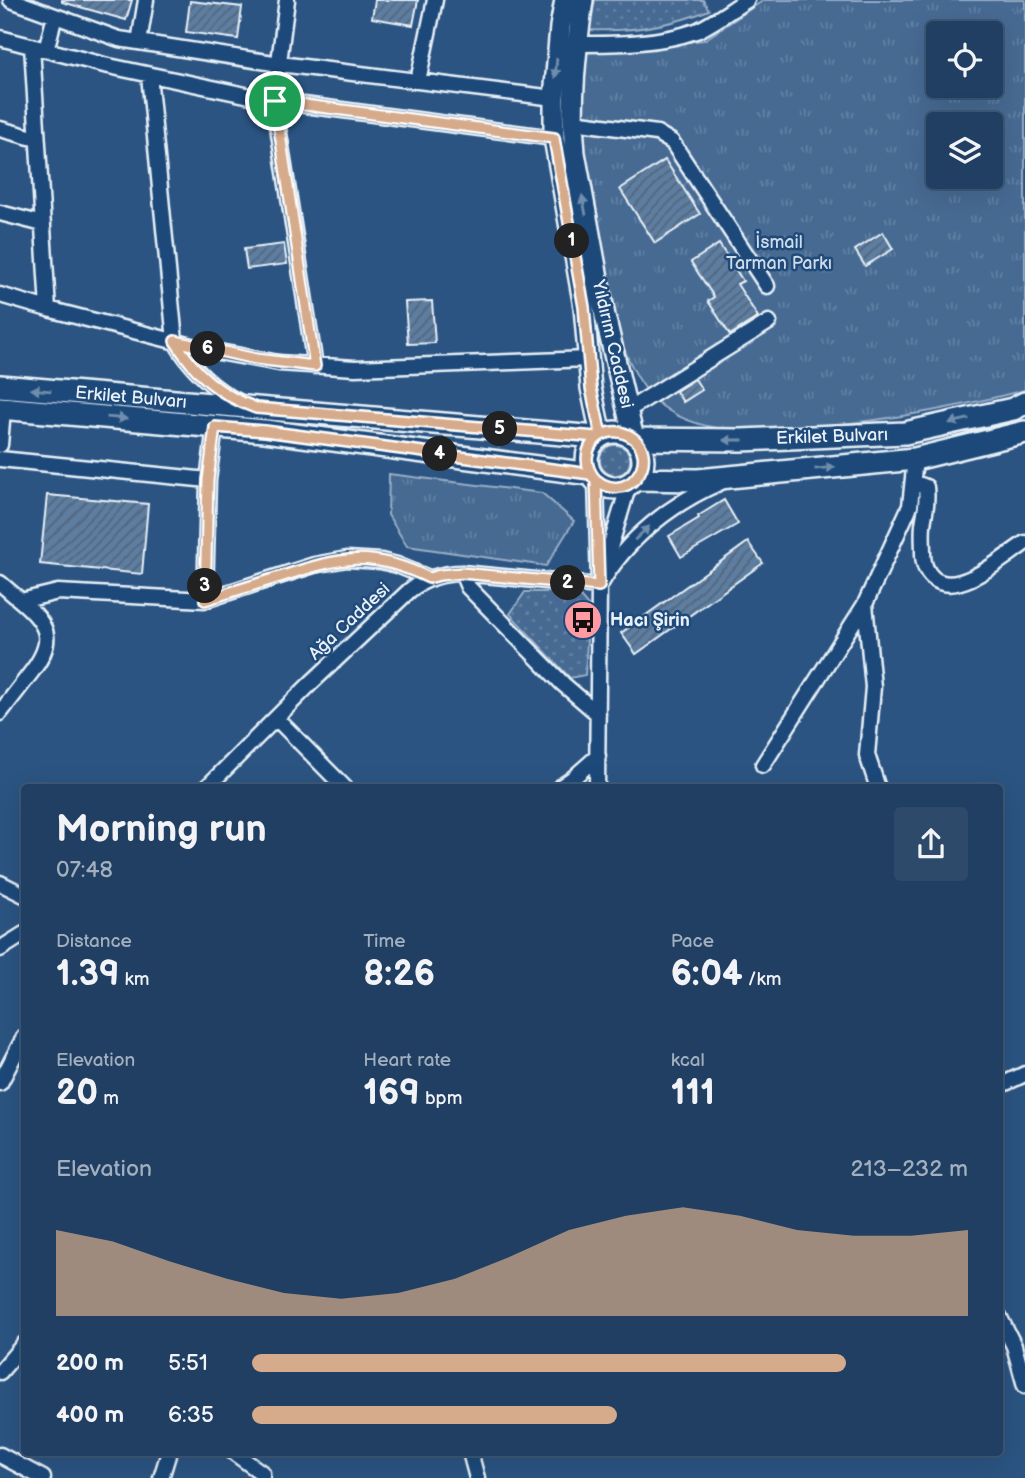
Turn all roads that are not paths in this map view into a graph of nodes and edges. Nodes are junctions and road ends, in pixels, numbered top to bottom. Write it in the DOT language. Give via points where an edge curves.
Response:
graph roads {
  1 [pos="11,0"];
  2 [pos="146,0"];
  3 [pos="287,0"];
  4 [pos="435,0"];
  5 [pos="565,0"];
  6 [pos="583,0"];
  7 [pos="747,0"];
  8 [pos="55,16"];
  9 [pos="0,37"];
  10 [pos="139,42"];
  11 [pos="577,44"];
  12 [pos="39,48"];
  13 [pos="280,64"];
  14 [pos="149,75"];
  15 [pos="418,81"];
  16 [pos="554,98"];
  17 [pos="275,101"];
  18 [pos="573,122"];
  19 [pos="0,129"];
  20 [pos="554,138"];
  21 [pos="37,139"];
  22 [pos="0,212"];
  23 [pos="43,225"];
  24 [pos="767,286"];
  25 [pos="0,295"];
  26 [pos="48,309"];
  27 [pos="769,322"];
  28 [pos="175,341"];
  29 [pos="588,359"];
  30 [pos="315,366"];
  31 [pos="0,386"];
  32 [pos="1025,403"];
  33 [pos="2,408"];
  34 [pos="256,408"];
  35 [pos="628,410"];
  36 [pos="215,427"];
  37 [pos="1025,432"];
  38 [pos="599,436"];
  39 [pos="634,439"];
  40 [pos="0,445"];
  41 [pos="0,459"];
  42 [pos="915,459"];
  43 [pos="593,477"];
  44 [pos="733,477"];
  45 [pos="208,480"];
  46 [pos="632,481"];
  47 [pos="913,482"];
  48 [pos="1025,543"];
  49 [pos="462,573"];
  50 [pos="429,578"];
  51 [pos="0,583"];
  52 [pos="599,586"];
  53 [pos="205,600"];
  54 [pos="21,601"];
  55 [pos="865,604"];
  56 [pos="0,713"];
  57 [pos="598,714"];
  58 [pos="276,718"];
  59 [pos="598,756"];
  60 [pos="763,765"];
  61 [pos="210,784"];
  62 [pos="341,784"];
  63 [pos="564,784"];
  64 [pos="597,784"];
  65 [pos="877,784"];
  66 [pos="0,883"];
  67 [pos="21,894"];
  68 [pos="21,936"];
  69 [pos="0,949"];
  70 [pos="21,1043"];
  71 [pos="1025,1074"];
  72 [pos="0,1083"];
  73 [pos="1003,1084"];
  74 [pos="1003,1324"];
  75 [pos="21,1348"];
  76 [pos="0,1372"];
  77 [pos="1025,1386"];
  78 [pos="0,1455"];
  79 [pos="168,1456"];
  80 [pos="239,1456"];
  81 [pos="471,1456"];
  82 [pos="43,1478"];
  83 [pos="161,1478"];
  84 [pos="262,1478"];
  85 [pos="477,1478"];
  1 -- 8 [label="street"];
  2 -- 10 [label="street"];
  3 -- 13 [label="street"];
  4 -- 15 [label="street"];
  5 -- 16 [label="street, Yıldırım Caddesi, one-way"];
  6 -- 11 [label="street, Yıldırım Caddesi"];
  7 -- 11 [label="street" via="698,30 647,41"];
  8 -- 10 [label="street"];
  8 -- 12 [label="street"];
  9 -- 12 [label="street"];
  10 -- 13 [label="street"];
  11 -- 18 [label="street, Yıldırım Caddesi"];
  12 -- 14 [label="street"];
  12 -- 21 [label="street"];
  13 -- 15 [label="street"];
  13 -- 17 [label="street"];
  14 -- 17 [label="street"];
  14 -- 28 [label="street"];
  15 -- 16 [label="street"];
  16 -- 20 [label="street, Yıldırım Caddesi"];
  17 -- 20 [label="street"];
  17 -- 30 [label="street"];
  18 -- 24 [label="street" via="668,138"];
  35 -- 18 [label="street, Yıldırım Caddesi, one-way" via="578,175"];
  19 -- 21 [label="street"];
  20 -- 29 [label="street, Yıldırım Caddesi" via="584,307"];
  21 -- 23 [label="street"];
  22 -- 23 [label="street"];
  23 -- 26 [label="street"];
  25 -- 26 [label="street"];
  26 -- 28 [label="street"];
  27 -- 35 [label="street"];
  28 -- 30 [label="street" via="244,357"];
  28 -- 34 [label="street" via="209,383"];
  29 -- 30 [label="street"];
  29 -- 38 [label="street, Yıldırım Caddesi"];
  34 -- 31 [label="main road, Erkilet Bulvarı, one-way"];
  32 -- 39 [label="main road, Erkilet Bulvarı, one-way" via="905,433"];
  33 -- 36 [label="main road, Erkilet Bulvarı, one-way"];
  33 -- 40 [label="street"];
  34 -- 38 [label="main road, Erkilet Bulvarı"];
  35 -- 39 [label="street, Yıldırım Caddesi"];
  36 -- 43 [label="main road, Erkilet Bulvarı"];
  36 -- 45 [label="street"];
  37 -- 42 [label="main road, Erkilet Bulvarı"];
  38 -- 39 [label="main road" via="612,431"];
  38 -- 43 [label="main road" via="586,458"];
  39 -- 46 [label="main road" via="643,461"];
  41 -- 45 [label="street"];
  44 -- 42 [label="main road, Erkilet Bulvarı, one-way"];
  42 -- 47 [label="street"];
  43 -- 46 [label="main road" via="610,488"];
  43 -- 52 [label="street"];
  44 -- 46 [label="main road, Erkilet Bulvarı"];
  52 -- 44 [label="street, one-way" via="609,568 654,523 691,496"];
  45 -- 53 [label="street"];
  46 -- 52 [label="street"];
  47 -- 48 [label="street" via="926,487 923,561 938,581 967,581"];
  47 -- 55 [label="street" via="910,506"];
  49 -- 50 [label="street, Ağa Caddesi"];
  49 -- 52 [label="street, Ağa Caddesi"];
  49 -- 57 [label="street" via="468,587"];
  50 -- 53 [label="street" via="389,563 347,559"];
  50 -- 58 [label="street, Ağa Caddesi" via="410,590"];
  51 -- 54 [label="street"];
  52 -- 57 [label="street"];
  53 -- 54 [label="street" via="58,592"];
  54 -- 56 [label="street" via="42,624 46,648"];
  55 -- 60 [label="street"];
  55 -- 65 [label="street" via="873,687 867,755"];
  57 -- 59 [label="street"];
  58 -- 61 [label="street, Ağa Caddesi"];
  58 -- 62 [label="street"];
  59 -- 63 [label="street"];
  59 -- 64 [label="street"];
  66 -- 67 [label="street"];
  68 -- 69 [label="street"];
  70 -- 72 [label="street"];
  71 -- 73 [label="street"];
  74 -- 77 [label="street"];
  75 -- 76 [label="street"];
  78 -- 82 [label="street"];
  79 -- 83 [label="street"];
  80 -- 84 [label="street" via="262,1473"];
  81 -- 85 [label="street"];
}
